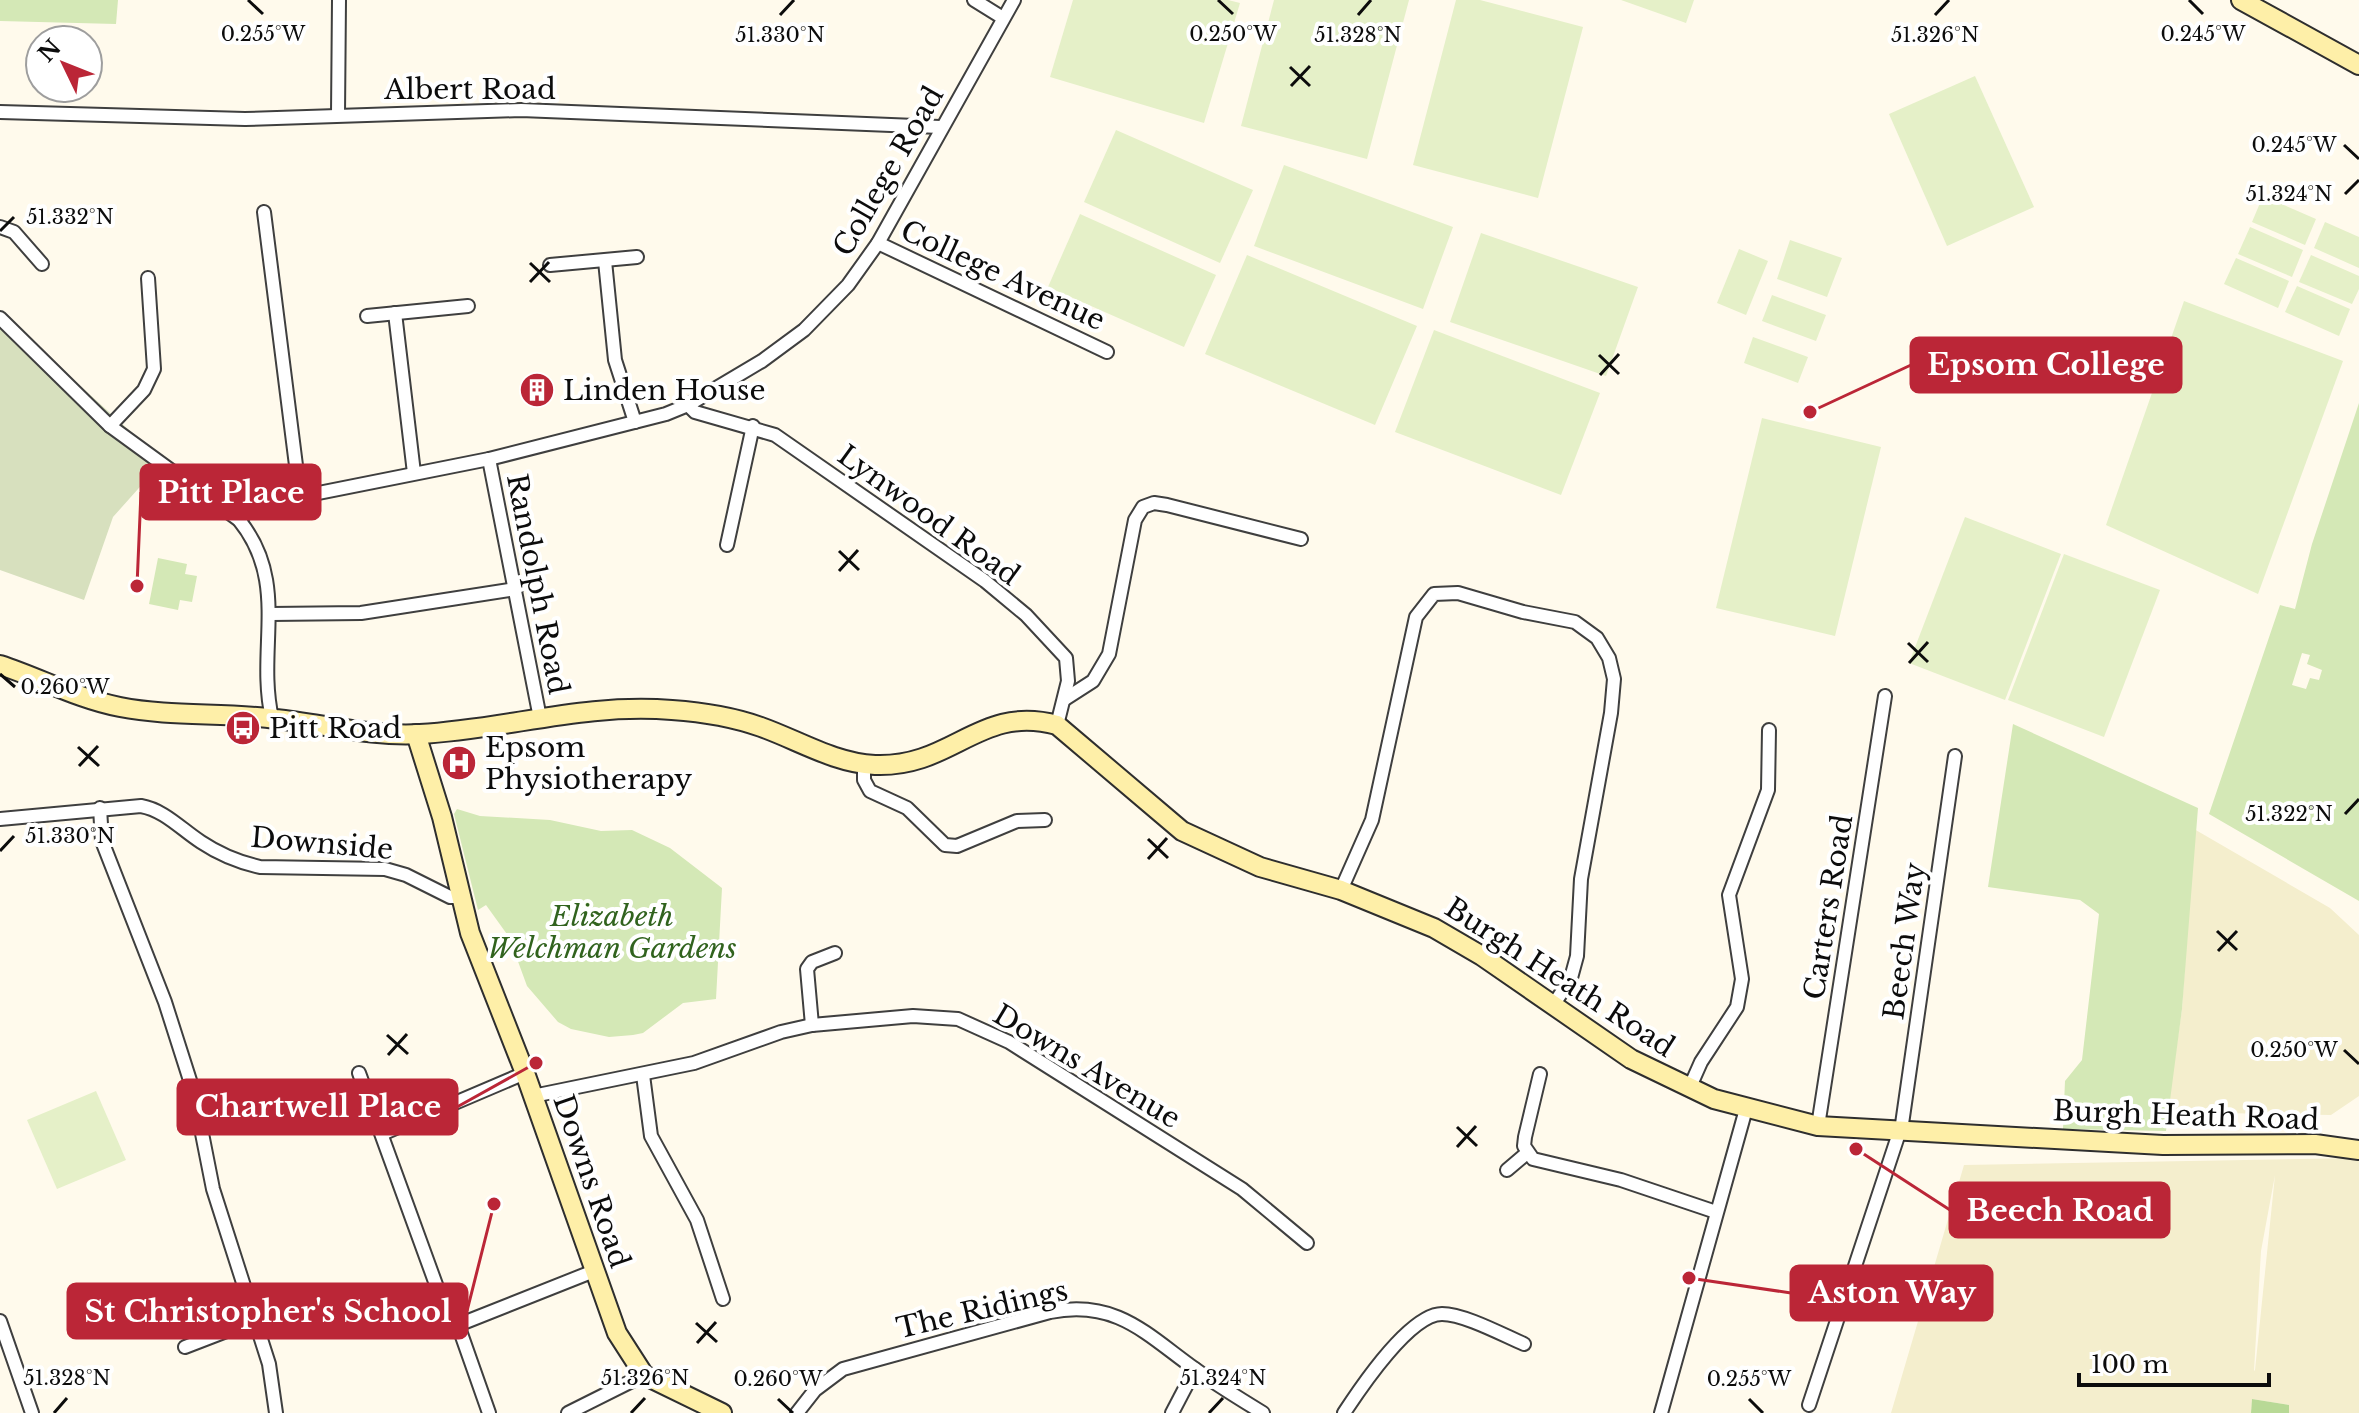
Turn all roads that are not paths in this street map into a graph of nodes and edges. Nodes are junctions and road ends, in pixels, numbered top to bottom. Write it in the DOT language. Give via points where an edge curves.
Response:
graph roads {
  1 [pos="339,0"];
  2 [pos="974,0"];
  3 [pos="1014,0"];
  4 [pos="2241,0"];
  5 [pos="1003,18"];
  6 [pos="2359,65"];
  7 [pos="0,112"];
  8 [pos="338,114"];
  9 [pos="940,127"];
  10 [pos="264,212"];
  11 [pos="0,227"];
  12 [pos="878,243"];
  13 [pos="637,257"];
  14 [pos="605,261"];
  15 [pos="42,264"];
  16 [pos="550,265"];
  17 [pos="148,278"];
  18 [pos="468,306"];
  19 [pos="395,313"];
  20 [pos="367,316"];
  21 [pos="0,318"];
  22 [pos="1107,352"];
  23 [pos="688,405"];
  24 [pos="635,422"];
  25 [pos="110,426"];
  26 [pos="753,426"];
  27 [pos="489,459"];
  28 [pos="414,473"];
  29 [pos="300,497"];
  30 [pos="239,520"];
  31 [pos="1301,539"];
  32 [pos="727,545"];
  33 [pos="516,589"];
  34 [pos="271,614"];
  35 [pos="0,665"];
  36 [pos="1885,696"];
  37 [pos="1065,699"];
  38 [pos="272,718"];
  39 [pos="540,718"];
  40 [pos="1057,725"];
  41 [pos="1769,730"];
  42 [pos="416,734"];
  43 [pos="1955,756"];
  44 [pos="864,764"];
  45 [pos="100,808"];
  46 [pos="0,819"];
  47 [pos="1045,820"];
  48 [pos="1341,890"];
  49 [pos="458,897"];
  50 [pos="835,953"];
  51 [pos="1554,1004"];
  52 [pos="812,1025"];
  53 [pos="359,1073"];
  54 [pos="525,1073"];
  55 [pos="1540,1074"];
  56 [pos="643,1075"];
  57 [pos="1689,1089"];
  58 [pos="533,1096"];
  59 [pos="1746,1109"];
  60 [pos="1818,1126"];
  61 [pos="1897,1131"];
  62 [pos="382,1134"];
  63 [pos="2359,1150"];
  64 [pos="1527,1153"];
  65 [pos="1507,1170"];
  66 [pos="1716,1212"];
  67 [pos="1307,1243"];
  68 [pos="594,1271"];
  69 [pos="723,1299"];
  70 [pos="255,1320"];
  71 [pos="0,1321"];
  72 [pos="458,1325"];
  73 [pos="1524,1344"];
  74 [pos="185,1347"];
  75 [pos="1195,1369"];
  76 [pos="644,1375"];
  77 [pos="1809,1405"];
  78 [pos="32,1413"];
  79 [pos="276,1413"];
  80 [pos="489,1413"];
  81 [pos="568,1413"];
  82 [pos="722,1413"];
  83 [pos="797,1413"];
  84 [pos="1172,1413"];
  85 [pos="1263,1413"];
  86 [pos="1344,1413"];
  87 [pos="1661,1413"];
  1 -- 8 [label="street"];
  2 -- 5 [label="street"];
  3 -- 5 [label="street, College Road"];
  4 -- 6 [label="main road"];
  5 -- 9 [label="street, College Road"];
  7 -- 8 [label="street, Albert Road" via="206,119"];
  8 -- 9 [label="street, Albert Road" via="521,110"];
  9 -- 12 [label="street, College Road"];
  10 -- 29 [label="street"];
  11 -- 15 [label="street" via="14,232"];
  12 -- 22 [label="street, College Avenue"];
  12 -- 23 [label="street, College Road" via="848,285 804,330 739,377"];
  13 -- 14 [label="street"];
  14 -- 16 [label="street"];
  14 -- 24 [label="street" via="615,360"];
  17 -- 25 [label="street" via="154,369 151,380"];
  18 -- 19 [label="street"];
  19 -- 20 [label="street"];
  19 -- 28 [label="street"];
  21 -- 25 [label="street"];
  23 -- 24 [label="street, College Road"];
  23 -- 26 [label="street, Lynwood Road" via="695,412"];
  24 -- 27 [label="street, College Road"];
  25 -- 30 [label="street"];
  26 -- 32 [label="street"];
  26 -- 37 [label="street, Lynwood Road" via="775,435 1018,608 1066,658"];
  27 -- 28 [label="street, College Road"];
  27 -- 33 [label="street, Randolph Road"];
  28 -- 29 [label="street, College Road"];
  29 -- 30 [label="street, College Road" via="253,506"];
  30 -- 34 [label="street" via="258,547"];
  31 -- 37 [label="street" via="1154,503 1143,507 1135,520 1109,654 1093,681"];
  33 -- 34 [label="street" via="361,613"];
  33 -- 39 [label="street, Randolph Road"];
  34 -- 38 [label="street"];
  35 -- 38 [label="main road" via="124,708"];
  36 -- 60 [label="street, Carters Road"];
  37 -- 40 [label="street, Lynwood Road"];
  38 -- 42 [label="main road"];
  39 -- 42 [label="main road"];
  39 -- 44 [label="main road" via="625,708 711,715"];
  40 -- 44 [label="main road" via="1005,722 928,759"];
  40 -- 48 [label="main road, Burgh Heath Road" via="1182,831 1260,867"];
  41 -- 57 [label="street" via="1768,790 1729,895 1742,979 1737,1007"];
  42 -- 49 [label="main road, Downs Road" via="442,817"];
  43 -- 61 [label="street, Beech Way"];
  44 -- 47 [label="street" via="870,791 907,808 945,845 957,846 1017,821"];
  45 -- 46 [label="street, Downside"];
  45 -- 49 [label="street, Downside" via="150,807 243,863 385,869"];
  45 -- 70 [label="street" via="102,841 162,993 194,1093 222,1221"];
  48 -- 51 [label="main road, Burgh Heath Road" via="1434,928"];
  48 -- 51 [label="street" via="1372,820 1423,604 1434,594 1458,593 1575,622 1597,638 1609,658 1613,696 1581,879 1577,956 1571,978"];
  49 -- 54 [label="main road, Downs Road"];
  50 -- 52 [label="street" via="807,969"];
  51 -- 57 [label="main road, Burgh Heath Road" via="1631,1059"];
  52 -- 56 [label="street, Downs Avenue"];
  52 -- 67 [label="street, Downs Avenue" via="913,1016 977,1025 1242,1189"];
  53 -- 62 [label="street"];
  54 -- 58 [label="main road, Downs Road"];
  54 -- 62 [label="street"];
  55 -- 64 [label="street" via="1525,1137"];
  56 -- 58 [label="street, Downs Avenue"];
  56 -- 69 [label="street" via="651,1136 697,1220"];
  57 -- 59 [label="main road, Burgh Heath Road"];
  58 -- 68 [label="main road, Downs Road"];
  59 -- 60 [label="main road, Burgh Heath Road"];
  59 -- 66 [label="street"];
  60 -- 61 [label="main road, Burgh Heath Road"];
  61 -- 63 [label="main road, Burgh Heath Road" via="2163,1145 2315,1144"];
  61 -- 77 [label="street, Beech Way"];
  62 -- 72 [label="street" via="450,1323"];
  64 -- 65 [label="street"];
  64 -- 66 [label="street" via="1540,1162 1621,1180"];
  66 -- 87 [label="street"];
  68 -- 72 [label="street"];
  68 -- 76 [label="main road, Downs Road" via="617,1333"];
  70 -- 74 [label="street"];
  70 -- 79 [label="street"];
  71 -- 78 [label="street"];
  72 -- 80 [label="street"];
  73 -- 86 [label="street" via="1449,1314 1431,1315 1416,1324"];
  75 -- 83 [label="street, The Ridings" via="1135,1325 1100,1310 1066,1309 843,1369 828,1377"];
  75 -- 84 [label="street"];
  75 -- 85 [label="street, The Ridings"];
  76 -- 81 [label="street"];
  76 -- 82 [label="main road"];
}
